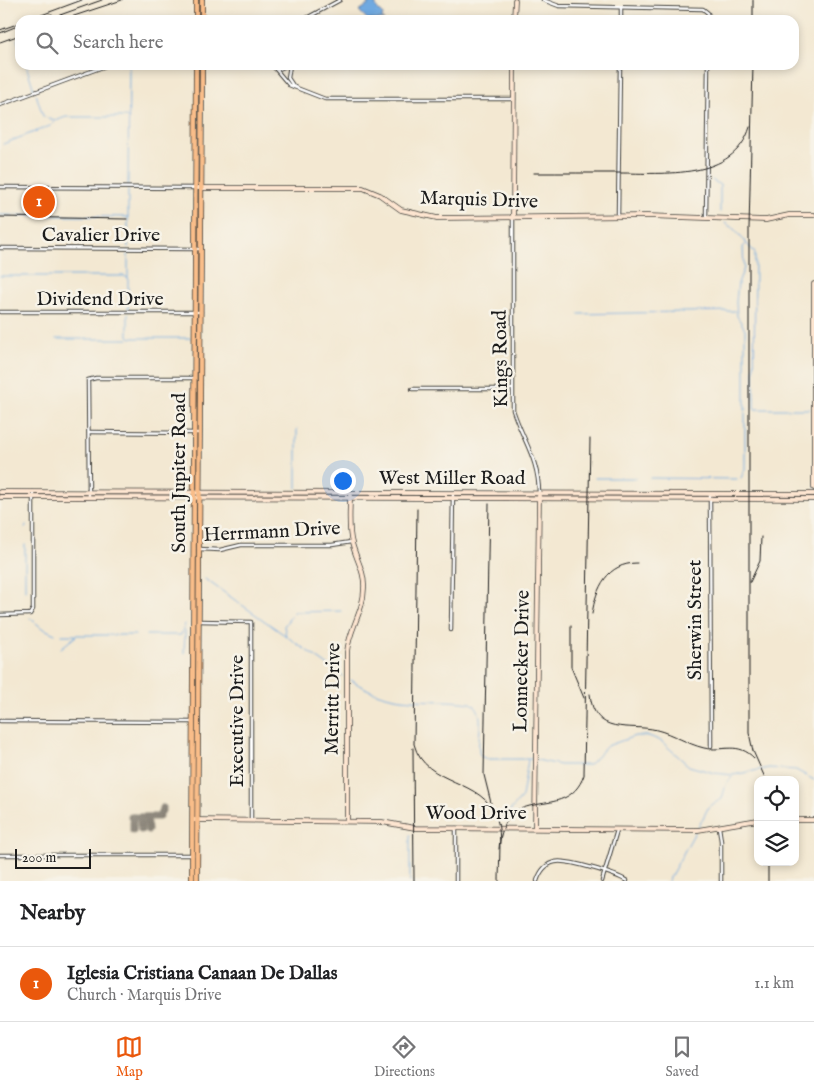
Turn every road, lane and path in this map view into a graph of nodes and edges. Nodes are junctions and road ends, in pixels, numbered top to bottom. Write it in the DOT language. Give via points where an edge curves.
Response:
graph roads {
  1 [pos="340,0"];
  2 [pos="514,0"];
  3 [pos="543,0"];
  4 [pos="621,8"];
  5 [pos="312,15"];
  6 [pos="514,15"];
  7 [pos="621,15"];
  8 [pos="708,15"];
  9 [pos="94,70"];
  10 [pos="196,70"];
  11 [pos="202,70"];
  12 [pos="276,70"];
  13 [pos="289,70"];
  14 [pos="514,70"];
  15 [pos="620,70"];
  16 [pos="708,70"];
  17 [pos="294,88"];
  18 [pos="514,99"];
  19 [pos="0,104"];
  20 [pos="199,123"];
  21 [pos="0,187"];
  22 [pos="198,188"];
  23 [pos="618,216"];
  24 [pos="814,216"];
  25 [pos="513,218"];
  26 [pos="706,219"];
  27 [pos="0,248"];
  28 [pos="195,249"];
  29 [pos="201,249"];
  30 [pos="195,282"];
  31 [pos="201,282"];
  32 [pos="814,284"];
  33 [pos="0,312"];
  34 [pos="198,312"];
  35 [pos="814,318"];
  36 [pos="198,345"];
  37 [pos="814,356"];
  38 [pos="194,378"];
  39 [pos="200,378"];
  40 [pos="412,389"];
  41 [pos="512,390"];
  42 [pos="814,393"];
  43 [pos="88,432"];
  44 [pos="197,433"];
  45 [pos="814,488"];
  46 [pos="89,491"];
  47 [pos="128,491"];
  48 [pos="0,492"];
  49 [pos="33,492"];
  50 [pos="197,494"];
  51 [pos="814,494"];
  52 [pos="350,495"];
  53 [pos="453,495"];
  54 [pos="539,496"];
  55 [pos="0,497"];
  56 [pos="89,497"];
  57 [pos="128,497"];
  58 [pos="710,497"];
  59 [pos="33,498"];
  60 [pos="814,499"];
  61 [pos="352,542"];
  62 [pos="197,549"];
  63 [pos="0,615"];
  64 [pos="193,620"];
  65 [pos="199,620"];
  66 [pos="452,630"];
  67 [pos="196,660"];
  68 [pos="0,721"];
  69 [pos="196,722"];
  70 [pos="711,746"];
  71 [pos="195,820"];
  72 [pos="251,820"];
  73 [pos="799,820"];
  74 [pos="814,820"];
  75 [pos="347,821"];
  76 [pos="754,821"];
  77 [pos="719,827"];
  78 [pos="456,828"];
  79 [pos="535,828"];
  80 [pos="618,829"];
  81 [pos="0,855"];
  82 [pos="194,855"];
  83 [pos="605,873"];
  84 [pos="192,881"];
  85 [pos="197,881"];
  86 [pos="456,881"];
  87 [pos="537,881"];
  88 [pos="602,881"];
  89 [pos="626,881"];
  90 [pos="721,881"];
  1 -- 5 [label="street"];
  2 -- 6 [label="street"];
  3 -- 4 [label="street" via="559,6"];
  4 -- 7 [label="street"];
  4 -- 8 [label="street" via="706,10"];
  9 -- 19 [label="street"];
  10 -- 20 [label="main road, South Jupiter Road"];
  11 -- 20 [label="main road, South Jupiter Road"];
  12 -- 17 [label="street"];
  13 -- 17 [label="street" via="288,78"];
  14 -- 18 [label="street"];
  15 -- 23 [label="street"];
  16 -- 26 [label="street"];
  17 -- 18 [label="street" via="325,98"];
  18 -- 25 [label="street"];
  20 -- 22 [label="main road, South Jupiter Road"];
  21 -- 22 [label="street, Marquis Drive"];
  22 -- 25 [label="street, Marquis Drive" via="363,188 401,210 427,217"];
  22 -- 28 [label="main road, South Jupiter Road"];
  22 -- 29 [label="main road, South Jupiter Road"];
  23 -- 25 [label="street, Marquis Drive"];
  23 -- 26 [label="street, Marquis Drive"];
  24 -- 26 [label="street, Marquis Drive" via="789,215 766,220"];
  25 -- 41 [label="street, Kings Road"];
  27 -- 28 [label="street, Cavalier Drive"];
  28 -- 29 [label="street, Cavalier Drive"];
  28 -- 30 [label="main road, South Jupiter Road"];
  29 -- 31 [label="main road, South Jupiter Road"];
  30 -- 31 [label="main road"];
  30 -- 34 [label="main road, South Jupiter Road"];
  31 -- 34 [label="main road, South Jupiter Road"];
  32 -- 35 [label="street"];
  33 -- 34 [label="street, Dividend Drive"];
  34 -- 36 [label="main road, South Jupiter Road"];
  35 -- 37 [label="street"];
  36 -- 38 [label="main road, South Jupiter Road"];
  36 -- 39 [label="main road, South Jupiter Road"];
  37 -- 42 [label="street"];
  38 -- 39 [label="street"];
  38 -- 43 [label="street" via="88,380"];
  38 -- 44 [label="main road, South Jupiter Road"];
  39 -- 44 [label="main road, South Jupiter Road"];
  40 -- 41 [label="street"];
  41 -- 54 [label="street, Kings Road" via="516,418 538,470"];
  42 -- 45 [label="street"];
  43 -- 44 [label="street"];
  43 -- 46 [label="street"];
  44 -- 50 [label="main road, South Jupiter Road"];
  46 -- 47 [label="street, West Miller Road"];
  46 -- 49 [label="street, West Miller Road"];
  46 -- 56 [label="street"];
  47 -- 50 [label="street, West Miller Road"];
  47 -- 57 [label="street"];
  48 -- 49 [label="street, West Miller Road"];
  49 -- 59 [label="street"];
  50 -- 52 [label="street, West Miller Road"];
  50 -- 57 [label="street, West Miller Road"];
  50 -- 62 [label="main road, South Jupiter Road"];
  51 -- 58 [label="street, West Miller Road"];
  52 -- 53 [label="street, West Miller Road"];
  52 -- 61 [label="street, Merritt Drive"];
  53 -- 54 [label="street, West Miller Road"];
  53 -- 66 [label="street"];
  54 -- 58 [label="street, West Miller Road"];
  54 -- 79 [label="street, Lonnecker Drive"];
  55 -- 59 [label="street, West Miller Road"];
  56 -- 57 [label="street, West Miller Road"];
  56 -- 59 [label="street, West Miller Road"];
  58 -- 60 [label="street, West Miller Road"];
  58 -- 70 [label="street, Sherwin Street"];
  59 -- 63 [label="street" via="33,609 30,614"];
  61 -- 62 [label="street, Herrmann Drive"];
  61 -- 75 [label="street, Merritt Drive" via="362,568 364,588 360,612 349,634 347,652"];
  62 -- 64 [label="main road, South Jupiter Road"];
  62 -- 65 [label="main road, South Jupiter Road"];
  64 -- 65 [label="street"];
  64 -- 67 [label="main road, South Jupiter Road"];
  65 -- 67 [label="main road, South Jupiter Road"];
  65 -- 72 [label="street, Executive Drive" via="251,622"];
  67 -- 69 [label="main road, South Jupiter Road"];
  68 -- 69 [label="street"];
  69 -- 71 [label="main road, South Jupiter Road"];
  71 -- 72 [label="street, Wood Drive"];
  71 -- 82 [label="main road, South Jupiter Road"];
  72 -- 75 [label="street, Wood Drive"];
  73 -- 74 [label="street"];
  75 -- 78 [label="street, Wood Drive"];
  76 -- 77 [label="street, Wood Drive"];
  77 -- 80 [label="street, Wood Drive" via="698,830"];
  77 -- 90 [label="street"];
  78 -- 79 [label="street, Wood Drive"];
  78 -- 86 [label="street"];
  79 -- 80 [label="street, Wood Drive"];
  80 -- 83 [label="street"];
  81 -- 82 [label="street"];
  82 -- 84 [label="main road, South Jupiter Road"];
  82 -- 85 [label="main road, South Jupiter Road"];
  83 -- 87 [label="street" via="557,862 543,868"];
  83 -- 88 [label="street"];
  83 -- 89 [label="street"];
}
